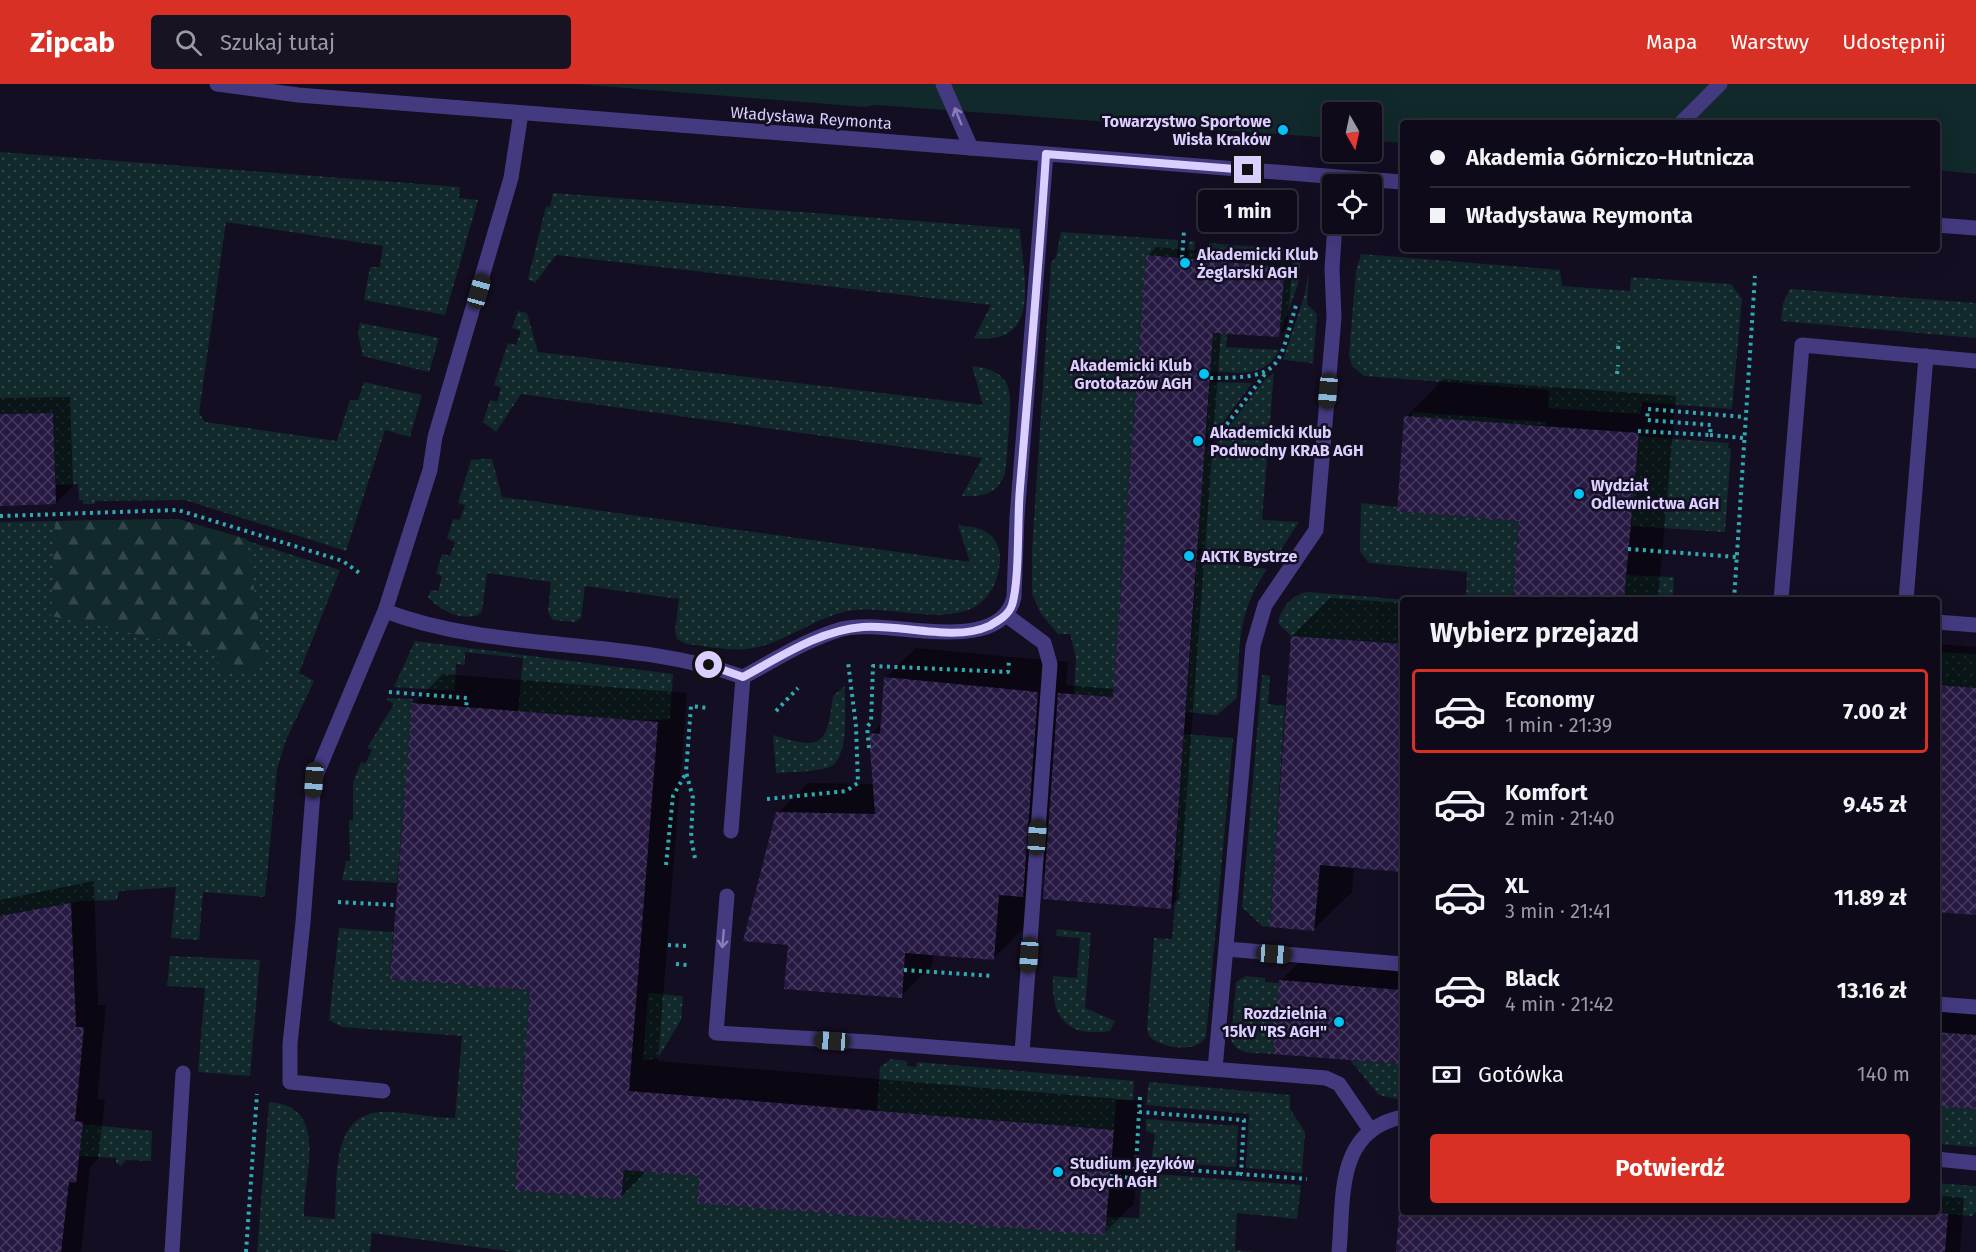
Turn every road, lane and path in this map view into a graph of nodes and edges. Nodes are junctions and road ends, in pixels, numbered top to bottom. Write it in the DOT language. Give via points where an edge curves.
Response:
graph roads {
  1 [pos="217,84"];
  2 [pos="943,84"];
  3 [pos="1720,84"];
  4 [pos="521,113"];
  5 [pos="1684,120"];
  6 [pos="971,148"];
  7 [pos="1046,154"];
  8 [pos="1322,180"];
  9 [pos="1382,182"];
  10 [pos="1400,182"];
  11 [pos="1940,225"];
  12 [pos="1976,228"];
  13 [pos="1184,231"];
  14 [pos="1334,234"];
  15 [pos="1182,258"];
  16 [pos="1755,276"];
  17 [pos="1298,300"];
  18 [pos="1619,341"];
  19 [pos="1618,349"];
  20 [pos="1926,356"];
  21 [pos="1976,361"];
  22 [pos="1618,365"];
  23 [pos="1265,373"];
  24 [pos="1617,374"];
  25 [pos="1210,378"];
  26 [pos="1745,417"];
  27 [pos="1638,431"];
  28 [pos="1710,435"];
  29 [pos="1209,437"];
  30 [pos="1744,438"];
  31 [pos="0,516"];
  32 [pos="1628,549"];
  33 [pos="1737,557"];
  34 [pos="390,595"];
  35 [pos="1734,597"];
  36 [pos="1781,597"];
  37 [pos="1906,597"];
  38 [pos="385,611"];
  39 [pos="1006,615"];
  40 [pos="1940,622"];
  41 [pos="1976,625"];
  42 [pos="848,663"];
  43 [pos="839,666"];
  44 [pos="873,666"];
  45 [pos="743,677"];
  46 [pos="851,685"];
  47 [pos="800,687"];
  48 [pos="382,692"];
  49 [pos="466,708"];
  50 [pos="741,710"];
  51 [pos="857,750"];
  52 [pos="686,772"];
  53 [pos="763,791"];
  54 [pos="731,831"];
  55 [pos="695,858"];
  56 [pos="666,865"];
  57 [pos="727,896"];
  58 [pos="331,901"];
  59 [pos="395,905"];
  60 [pos="668,945"];
  61 [pos="690,946"];
  62 [pos="1227,949"];
  63 [pos="1400,964"];
  64 [pos="904,970"];
  65 [pos="993,976"];
  66 [pos="1940,1004"];
  67 [pos="1976,1006"];
  68 [pos="1022,1053"];
  69 [pos="1215,1069"];
  70 [pos="183,1072"];
  71 [pos="383,1091"];
  72 [pos="258,1092"];
  73 [pos="1141,1092"];
  74 [pos="1139,1112"];
  75 [pos="1400,1118"];
  76 [pos="1371,1131"];
  77 [pos="1940,1160"];
  78 [pos="1976,1163"];
  79 [pos="1136,1167"];
  80 [pos="1241,1174"];
  81 [pos="1110,1176"];
  82 [pos="1306,1179"];
  83 [pos="172,1252"];
  84 [pos="246,1252"];
  85 [pos="1339,1252"];
  1 -- 4 [label="street, Władysława Reymonta" via="298,95"];
  6 -- 2 [label="street, one-way"];
  3 -- 5 [label="street"];
  4 -- 6 [label="street, Władysława Reymonta"];
  4 -- 34 [label="street" via="511,178 435,437 430,470"];
  6 -- 7 [label="street, Władysława Reymonta"];
  7 -- 8 [label="street, Władysława Reymonta"];
  7 -- 39 [label="street" via="1014,590"];
  9 -- 10 [label="street, Władysława Reymonta"];
  11 -- 12 [label="street"];
  13 -- 15 [label="path"];
  14 -- 62 [label="street" via="1334,317 1316,530 1265,605 1256,632"];
  16 -- 26 [label="path"];
  17 -- 23 [label="path" via="1279,358"];
  18 -- 19 [label="path"];
  20 -- 21 [label="street"];
  20 -- 36 [label="street" via="1802,345"];
  20 -- 37 [label="street"];
  22 -- 24 [label="path"];
  23 -- 25 [label="path" via="1250,378"];
  23 -- 29 [label="path" via="1221,432"];
  26 -- 28 [label="path" via="1648,410 1647,420 1711,425"];
  26 -- 30 [label="path"];
  27 -- 28 [label="path"];
  28 -- 30 [label="path"];
  30 -- 33 [label="path"];
  31 -- 34 [label="path" via="178,510 343,561"];
  32 -- 33 [label="path"];
  33 -- 35 [label="path"];
  34 -- 38 [label="street"];
  38 -- 45 [label="street" via="443,629 691,660"];
  38 -- 71 [label="street" via="314,780 290,1044 290,1082"];
  39 -- 45 [label="street" via="970,632 876,626 844,629"];
  39 -- 68 [label="street" via="1044,643 1050,664"];
  40 -- 41 [label="street"];
  42 -- 43 [label="path"];
  44 -- 51 [label="path" via="871,722 867,727 870,748"];
  45 -- 50 [label="street"];
  46 -- 51 [label="path"];
  47 -- 50 [label="path" via="773,714"];
  48 -- 49 [label="path" via="467,698"];
  50 -- 52 [label="path" via="691,706"];
  50 -- 54 [label="street"];
  51 -- 53 [label="path" via="858,783 846,791 762,800"];
  52 -- 55 [label="path" via="693,798 691,838"];
  52 -- 56 [label="path" via="673,796"];
  57 -- 68 [label="street, one-way" via="716,1033"];
  58 -- 59 [label="path"];
  60 -- 61 [label="path"];
  62 -- 63 [label="street"];
  62 -- 69 [label="street"];
  64 -- 65 [label="path"];
  66 -- 67 [label="street"];
  68 -- 69 [label="street"];
  69 -- 76 [label="street" via="1336,1081"];
  70 -- 83 [label="street"];
  72 -- 84 [label="path"];
  73 -- 74 [label="path"];
  74 -- 79 [label="path"];
  74 -- 80 [label="path" via="1244,1120"];
  75 -- 76 [label="street"];
  76 -- 85 [label="street" via="1356,1146 1347,1167"];
  77 -- 78 [label="street"];
  79 -- 80 [label="path"];
  79 -- 81 [label="path" via="1132,1178"];
  80 -- 82 [label="path"];
}
